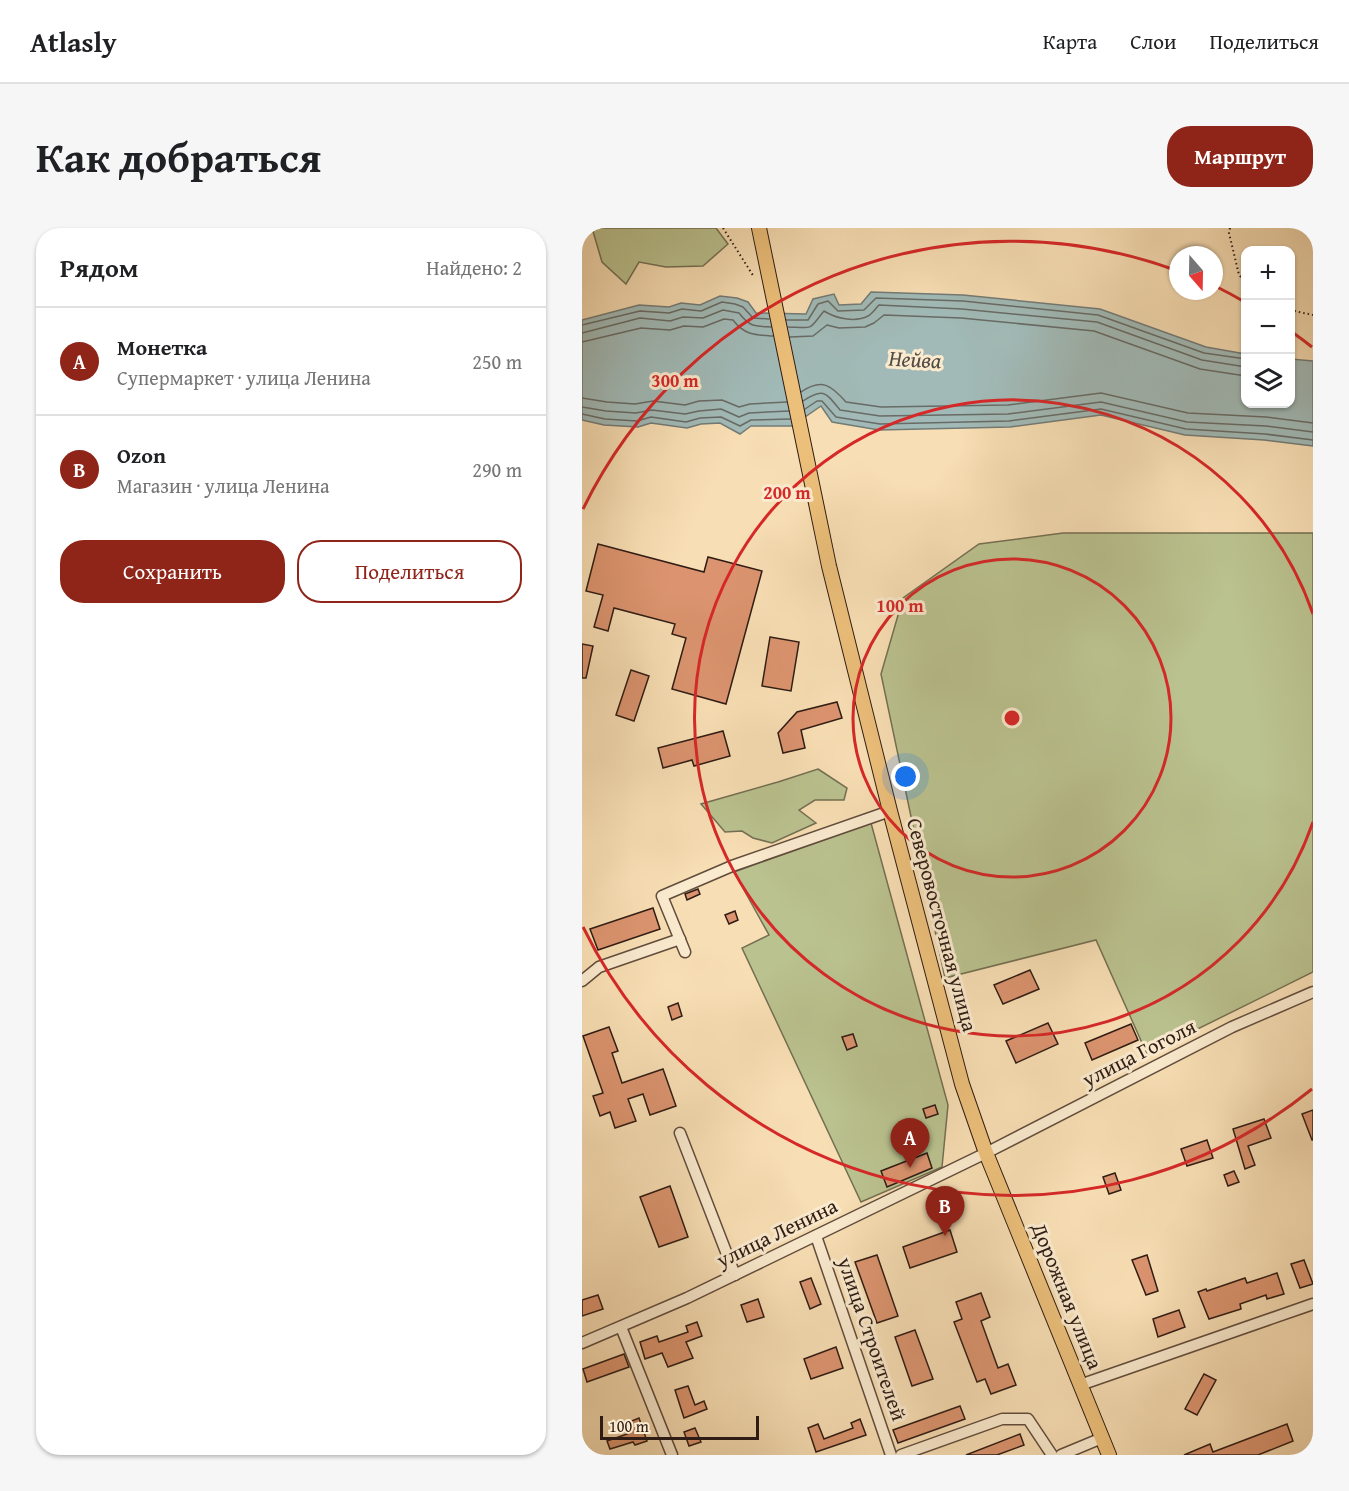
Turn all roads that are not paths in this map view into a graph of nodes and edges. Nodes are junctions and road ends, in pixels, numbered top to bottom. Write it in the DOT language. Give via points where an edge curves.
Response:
graph roads {
  1 [pos="759,228"];
  2 [pos="890,811"];
  3 [pos="680,939"];
  4 [pos="686,952"];
  5 [pos="582,981"];
  6 [pos="1313,992"];
  7 [pos="680,1133"];
  8 [pos="986,1154"];
  9 [pos="816,1236"];
  10 [pos="735,1275"];
  11 [pos="1313,1304"];
  12 [pos="621,1327"];
  13 [pos="582,1343"];
  14 [pos="1080,1385"];
  15 [pos="1102,1438"];
  16 [pos="672,1455"];
  17 [pos="891,1455"];
  18 [pos="901,1455"];
  19 [pos="1052,1455"];
  20 [pos="1061,1455"];
  21 [pos="1109,1455"];
  1 -- 2 [label="main road, Северовосточная улица" via="829,566"];
  2 -- 3 [label="street" via="732,866 662,896"];
  2 -- 8 [label="main road, Северовосточная улица" via="962,1084"];
  3 -- 4 [label="street"];
  3 -- 5 [label="street" via="599,967"];
  6 -- 8 [label="street, улица Гоголя" via="1232,1027"];
  7 -- 10 [label="street"];
  8 -- 9 [label="street, улица Ленина"];
  8 -- 14 [label="main road, Дорожная улица"];
  9 -- 10 [label="street, улица Ленина"];
  9 -- 17 [label="street, улица Строителей"];
  10 -- 12 [label="street, улица Ленина"];
  11 -- 14 [label="street"];
  12 -- 13 [label="street, улица Ленина"];
  12 -- 16 [label="street"];
  14 -- 15 [label="main road, Дорожная улица"];
  15 -- 20 [label="street"];
  15 -- 21 [label="main road, Дорожная улица"];
  18 -- 19 [label="street" via="1002,1419 1028,1419"];
}
